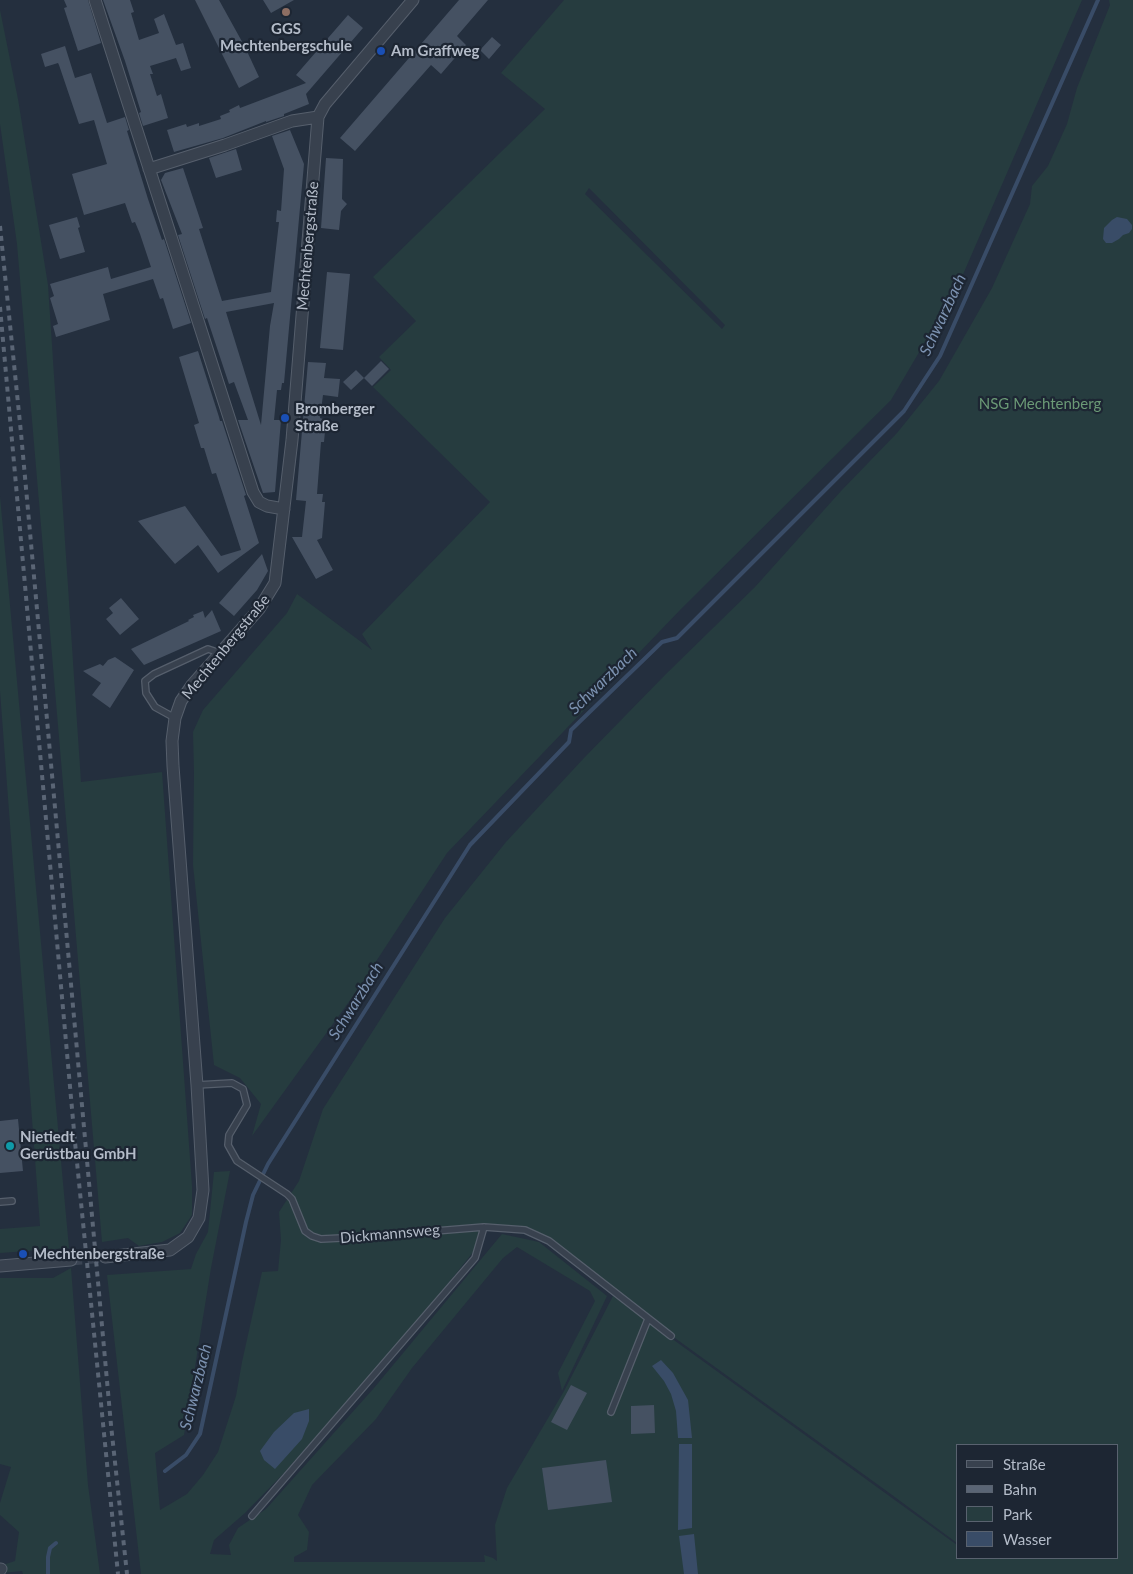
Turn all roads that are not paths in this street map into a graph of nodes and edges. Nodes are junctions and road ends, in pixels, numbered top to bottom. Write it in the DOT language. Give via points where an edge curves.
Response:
graph roads {
  1 [pos="95,0"];
  2 [pos="412,0"];
  3 [pos="318,117"];
  4 [pos="149,169"];
  5 [pos="284,509"];
  6 [pos="220,654"];
  7 [pos="175,718"];
  8 [pos="198,1086"];
  9 [pos="12,1201"];
  10 [pos="0,1202"];
  11 [pos="484,1227"];
  12 [pos="105,1257"];
  13 [pos="71,1260"];
  14 [pos="0,1266"];
  15 [pos="648,1319"];
  16 [pos="671,1336"];
  17 [pos="611,1412"];
  18 [pos="252,1516"];
  1 -- 4 [label="street"];
  2 -- 3 [label="street, Mechtenbergstraße" via="324,104"];
  3 -- 4 [label="street" via="292,121"];
  3 -- 5 [label="street, Mechtenbergstraße"];
  4 -- 5 [label="street" via="253,492 260,502"];
  5 -- 6 [label="street, Mechtenbergstraße" via="276,583 259,609"];
  6 -- 7 [label="street, Mechtenbergstraße" via="192,685"];
  6 -- 7 [label="lane" via="208,649 145,681 146,693 155,707"];
  7 -- 8 [label="street, Mechtenbergstraße" via="173,766"];
  8 -- 11 [label="lane, Dickmannsweg" via="232,1082 243,1089 247,1105 229,1135 228,1145 237,1162 292,1199 305,1231 321,1239"];
  8 -- 12 [label="street, Mechtenbergstraße" via="203,1190 199,1218 188,1237 170,1250"];
  9 -- 10 [label="lane"];
  11 -- 15 [label="lane, Dickmannsweg" via="525,1230 543,1238"];
  11 -- 18 [label="lane" via="475,1258"];
  13 -- 14 [label="street"];
  15 -- 16 [label="lane, Dickmannsweg"];
  15 -- 17 [label="lane"];
}
